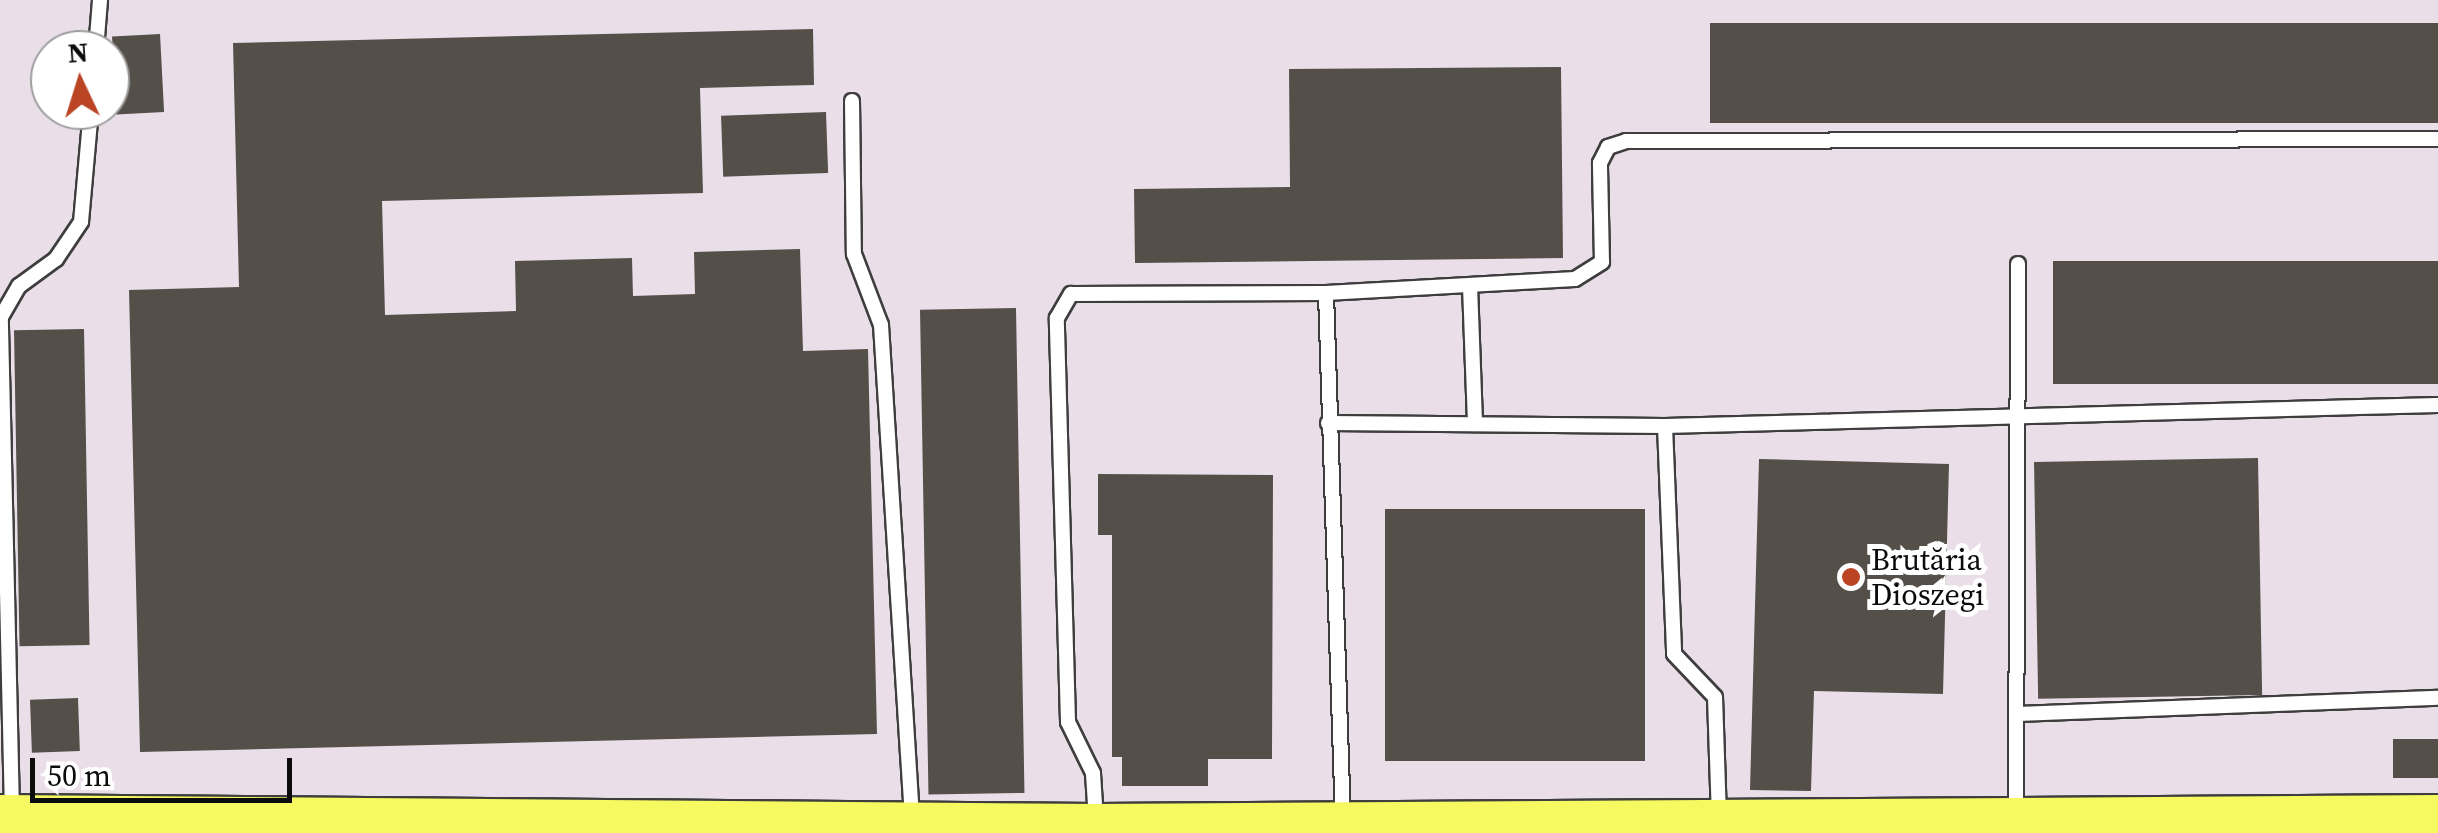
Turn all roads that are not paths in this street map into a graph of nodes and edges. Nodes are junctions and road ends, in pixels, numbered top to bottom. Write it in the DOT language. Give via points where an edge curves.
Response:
graph roads {
  1 [pos="100,0"];
  2 [pos="98,30"];
  3 [pos="852,101"];
  4 [pos="88,130"];
  5 [pos="2438,140"];
  6 [pos="2018,264"];
  7 [pos="1470,286"];
  8 [pos="1326,294"];
  9 [pos="2438,404"];
  10 [pos="2015,412"];
  11 [pos="1328,423"];
  12 [pos="1474,424"];
  13 [pos="1664,426"];
  14 [pos="2438,698"];
  15 [pos="2018,714"];
  16 [pos="2438,817"];
  17 [pos="912,820"];
  18 [pos="2016,820"];
  19 [pos="1343,821"];
  20 [pos="8,822"];
  21 [pos="1719,822"];
  22 [pos="1096,826"];
  1 -- 2 [label="lane"];
  3 -- 17 [label="lane" via="854,254 881,324"];
  4 -- 20 [label="lane" via="81,222 56,258 19,286 1,317"];
  5 -- 7 [label="lane" via="1626,141 1608,146 1600,163 1602,262 1593,272"];
  6 -- 10 [label="lane"];
  7 -- 8 [label="lane"];
  7 -- 12 [label="lane"];
  8 -- 11 [label="lane"];
  8 -- 22 [label="lane" via="1071,294 1057,318 1068,722 1093,773"];
  9 -- 10 [label="lane"];
  10 -- 13 [label="lane"];
  10 -- 15 [label="lane"];
  11 -- 12 [label="lane"];
  11 -- 19 [label="lane"];
  12 -- 13 [label="lane"];
  13 -- 21 [label="lane" via="1674,654 1715,698"];
  14 -- 15 [label="lane"];
  15 -- 18 [label="lane"];
  16 -- 18 [label="main road"];
  17 -- 20 [label="main road"];
  17 -- 22 [label="main road"];
  18 -- 21 [label="main road"];
  19 -- 21 [label="main road"];
  19 -- 22 [label="main road"];
}
